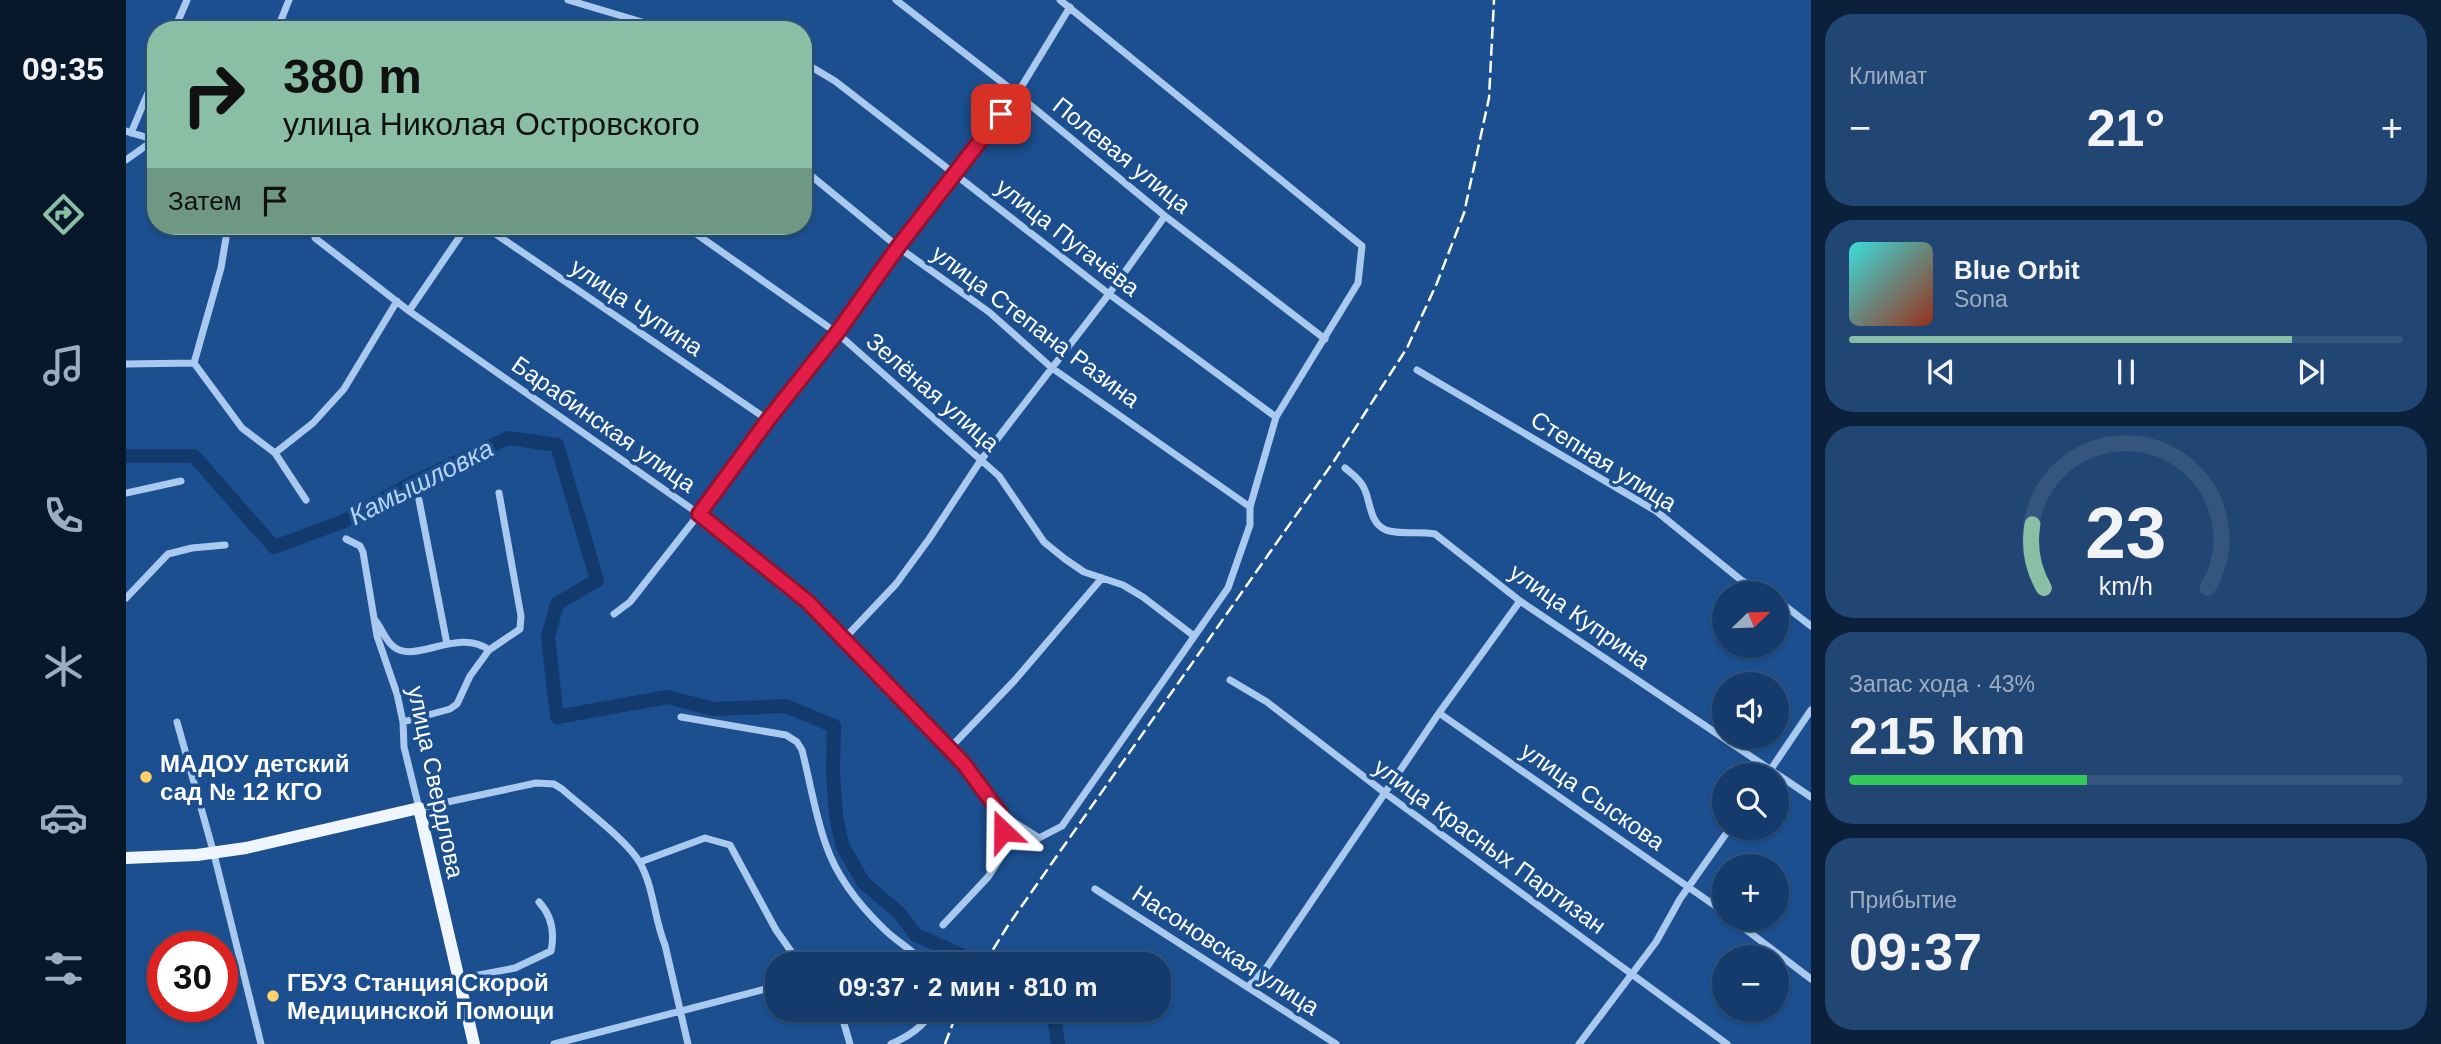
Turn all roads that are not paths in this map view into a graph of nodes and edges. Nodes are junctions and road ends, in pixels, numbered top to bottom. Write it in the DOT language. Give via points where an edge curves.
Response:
graph roads {
  1 [pos="187,0"];
  2 [pos="289,0"];
  3 [pos="568,0"];
  4 [pos="896,0"];
  5 [pos="1060,0"];
  6 [pos="1070,7"];
  7 [pos="178,21"];
  8 [pos="281,21"];
  9 [pos="639,21"];
  10 [pos="812,67"];
  11 [pos="147,93"];
  12 [pos="1017,94"];
  13 [pos="129,132"];
  14 [pos="147,138"];
  15 [pos="147,146"];
  16 [pos="126,160"];
  17 [pos="955,173"];
  18 [pos="812,176"];
  19 [pos="1165,216"];
  20 [pos="226,235"];
  21 [pos="315,235"];
  22 [pos="461,235"];
  23 [pos="497,235"];
  24 [pos="698,235"];
  25 [pos="898,247"];
  26 [pos="1109,294"];
  27 [pos="397,301"];
  28 [pos="410,311"];
  29 [pos="837,333"];
  30 [pos="1325,339"];
  31 [pos="194,363"];
  32 [pos="126,365"];
  33 [pos="1052,368"];
  34 [pos="1417,370"];
  35 [pos="1276,417"];
  36 [pos="768,420"];
  37 [pos="275,453"];
  38 [pos="981,460"];
  39 [pos="1345,468"];
  40 [pos="181,481"];
  41 [pos="126,493"];
  42 [pos="499,493"];
  43 [pos="306,500"];
  44 [pos="419,500"];
  45 [pos="1250,507"];
  46 [pos="699,514"];
  47 [pos="346,539"];
  48 [pos="225,545"];
  49 [pos="1102,578"];
  50 [pos="1743,581"];
  51 [pos="126,598"];
  52 [pos="1520,601"];
  53 [pos="1789,610"];
  54 [pos="614,614"];
  55 [pos="375,620"];
  56 [pos="1811,626"];
  57 [pos="1194,636"];
  58 [pos="843,640"];
  59 [pos="447,644"];
  60 [pos="488,650"];
  61 [pos="1230,680"];
  62 [pos="1811,710"];
  63 [pos="1439,713"];
  64 [pos="681,717"];
  65 [pos="177,722"];
  66 [pos="403,722"];
  67 [pos="949,749"];
  68 [pos="1756,763"];
  69 [pos="1775,763"];
  70 [pos="1789,784"];
  71 [pos="1385,793"];
  72 [pos="1811,797"];
  73 [pos="419,808"];
  74 [pos="1000,813"];
  75 [pos="1722,840"];
  76 [pos="214,854"];
  77 [pos="126,858"];
  78 [pos="639,862"];
  79 [pos="1689,886"];
  80 [pos="1095,889"];
  81 [pos="539,902"];
  82 [pos="1712,903"];
  83 [pos="943,925"];
  84 [pos="1748,931"];
  85 [pos="792,952"];
  86 [pos="915,952"];
  87 [pos="1631,973"];
  88 [pos="458,979"];
  89 [pos="1811,979"];
  90 [pos="1249,986"];
  91 [pos="765,989"];
  92 [pos="680,1012"];
  93 [pos="844,1022"];
  94 [pos="926,1022"];
  95 [pos="581,1041"];
  96 [pos="261,1044"];
  97 [pos="474,1044"];
  98 [pos="555,1044"];
  99 [pos="688,1044"];
  100 [pos="850,1044"];
  101 [pos="891,1044"];
  102 [pos="1336,1044"];
  103 [pos="1579,1044"];
  104 [pos="1727,1044"];
  1 -- 7 [label="street"];
  2 -- 8 [label="street"];
  3 -- 9 [label="street"];
  4 -- 12 [label="street, Полевая улица"];
  5 -- 6 [label="street"];
  6 -- 12 [label="street"];
  6 -- 30 [label="street" via="1362,246 1358,283"];
  10 -- 17 [label="street, улица Пугачёва"];
  11 -- 13 [label="street"];
  12 -- 17 [label="street"];
  12 -- 19 [label="street, Полевая улица"];
  13 -- 14 [label="street"];
  15 -- 16 [label="street"];
  17 -- 25 [label="street"];
  17 -- 26 [label="street, улица Пугачёва"];
  18 -- 25 [label="street, улица Степана Разина"];
  19 -- 26 [label="street"];
  19 -- 30 [label="street, Полевая улица"];
  20 -- 31 [label="street"];
  21 -- 27 [label="street, Барабинская улица"];
  22 -- 28 [label="street"];
  23 -- 36 [label="street, улица Чупина"];
  24 -- 29 [label="street, Зелёная улица"];
  25 -- 29 [label="street"];
  25 -- 33 [label="street, улица Степана Разина" via="989,312"];
  26 -- 33 [label="street"];
  26 -- 35 [label="street, улица Пугачёва"];
  27 -- 28 [label="street, Барабинская улица"];
  27 -- 37 [label="street" via="344,389 313,423"];
  28 -- 46 [label="street, Барабинская улица"];
  29 -- 36 [label="street"];
  29 -- 38 [label="street, Зелёная улица"];
  30 -- 35 [label="street"];
  31 -- 32 [label="street"];
  31 -- 37 [label="street" via="242,428"];
  33 -- 38 [label="street"];
  33 -- 45 [label="street, улица Степана Разина"];
  34 -- 50 [label="street, Степная улица" via="1656,511"];
  35 -- 45 [label="street"];
  36 -- 46 [label="street"];
  37 -- 43 [label="street"];
  38 -- 49 [label="street, Зелёная улица" via="999,475 1044,542 1084,572"];
  38 -- 58 [label="street" via="896,584"];
  39 -- 52 [label="street, улица Куприна" via="1364,487 1377,525 1388,532 1435,534"];
  40 -- 41 [label="street"];
  42 -- 60 [label="street" via="521,616 520,629"];
  44 -- 59 [label="street"];
  45 -- 57 [label="street" via="1250,525 1228,588"];
  46 -- 54 [label="street" via="630,602"];
  46 -- 58 [label="street, Барабинская улица" via="808,602"];
  47 -- 55 [label="street, улица Свердлова" via="363,552"];
  48 -- 51 [label="street" via="168,554"];
  49 -- 57 [label="street, Зелёная улица" via="1143,597"];
  49 -- 67 [label="street"];
  52 -- 63 [label="street"];
  52 -- 68 [label="street, улица Куприна"];
  53 -- 56 [label="street"];
  55 -- 59 [label="street" via="391,645 404,652"];
  55 -- 66 [label="street, улица Свердлова"];
  57 -- 74 [label="street" via="1062,826 1039,838"];
  58 -- 67 [label="street, Барабинская улица"];
  59 -- 60 [label="street" via="472,642"];
  60 -- 66 [label="street" via="457,704"];
  61 -- 71 [label="street, улица Красных Партизан" via="1268,702"];
  62 -- 69 [label="street"];
  63 -- 71 [label="street"];
  63 -- 79 [label="street, улица Сыскова"];
  64 -- 86 [label="street" via="786,735 797,741 825,844 836,867 885,931"];
  65 -- 76 [label="street"];
  66 -- 73 [label="street, улица Свердлова" via="404,747"];
  67 -- 74 [label="street, Барабинская улица"];
  70 -- 72 [label="street, улица Куприна"];
  71 -- 87 [label="street, улица Красных Партизан"];
  71 -- 90 [label="street" via="1267,967"];
  73 -- 76 [label="main road"];
  73 -- 78 [label="street" via="545,782 554,784"];
  73 -- 88 [label="main road, улица Свердлова"];
  74 -- 83 [label="street, Барабинская улица" via="1006,849 988,877"];
  75 -- 79 [label="street"];
  76 -- 77 [label="main road"];
  76 -- 96 [label="street"];
  78 -- 85 [label="street" via="705,838 730,845"];
  78 -- 92 [label="street"];
  79 -- 82 [label="street, улица Сыскова"];
  79 -- 87 [label="street" via="1656,942"];
  80 -- 90 [label="street, Насоновская улица"];
  81 -- 88 [label="street" via="550,918 551,951 515,968"];
  84 -- 89 [label="street"];
  87 -- 103 [label="street"];
  87 -- 104 [label="street, улица Красных Партизан"];
  88 -- 97 [label="main road, улица Свердлова"];
  90 -- 102 [label="street, Насоновская улица"];
  91 -- 92 [label="street"];
  92 -- 95 [label="street"];
  92 -- 99 [label="street"];
  93 -- 100 [label="street"];
  94 -- 101 [label="street"];
  95 -- 98 [label="street"];
}
